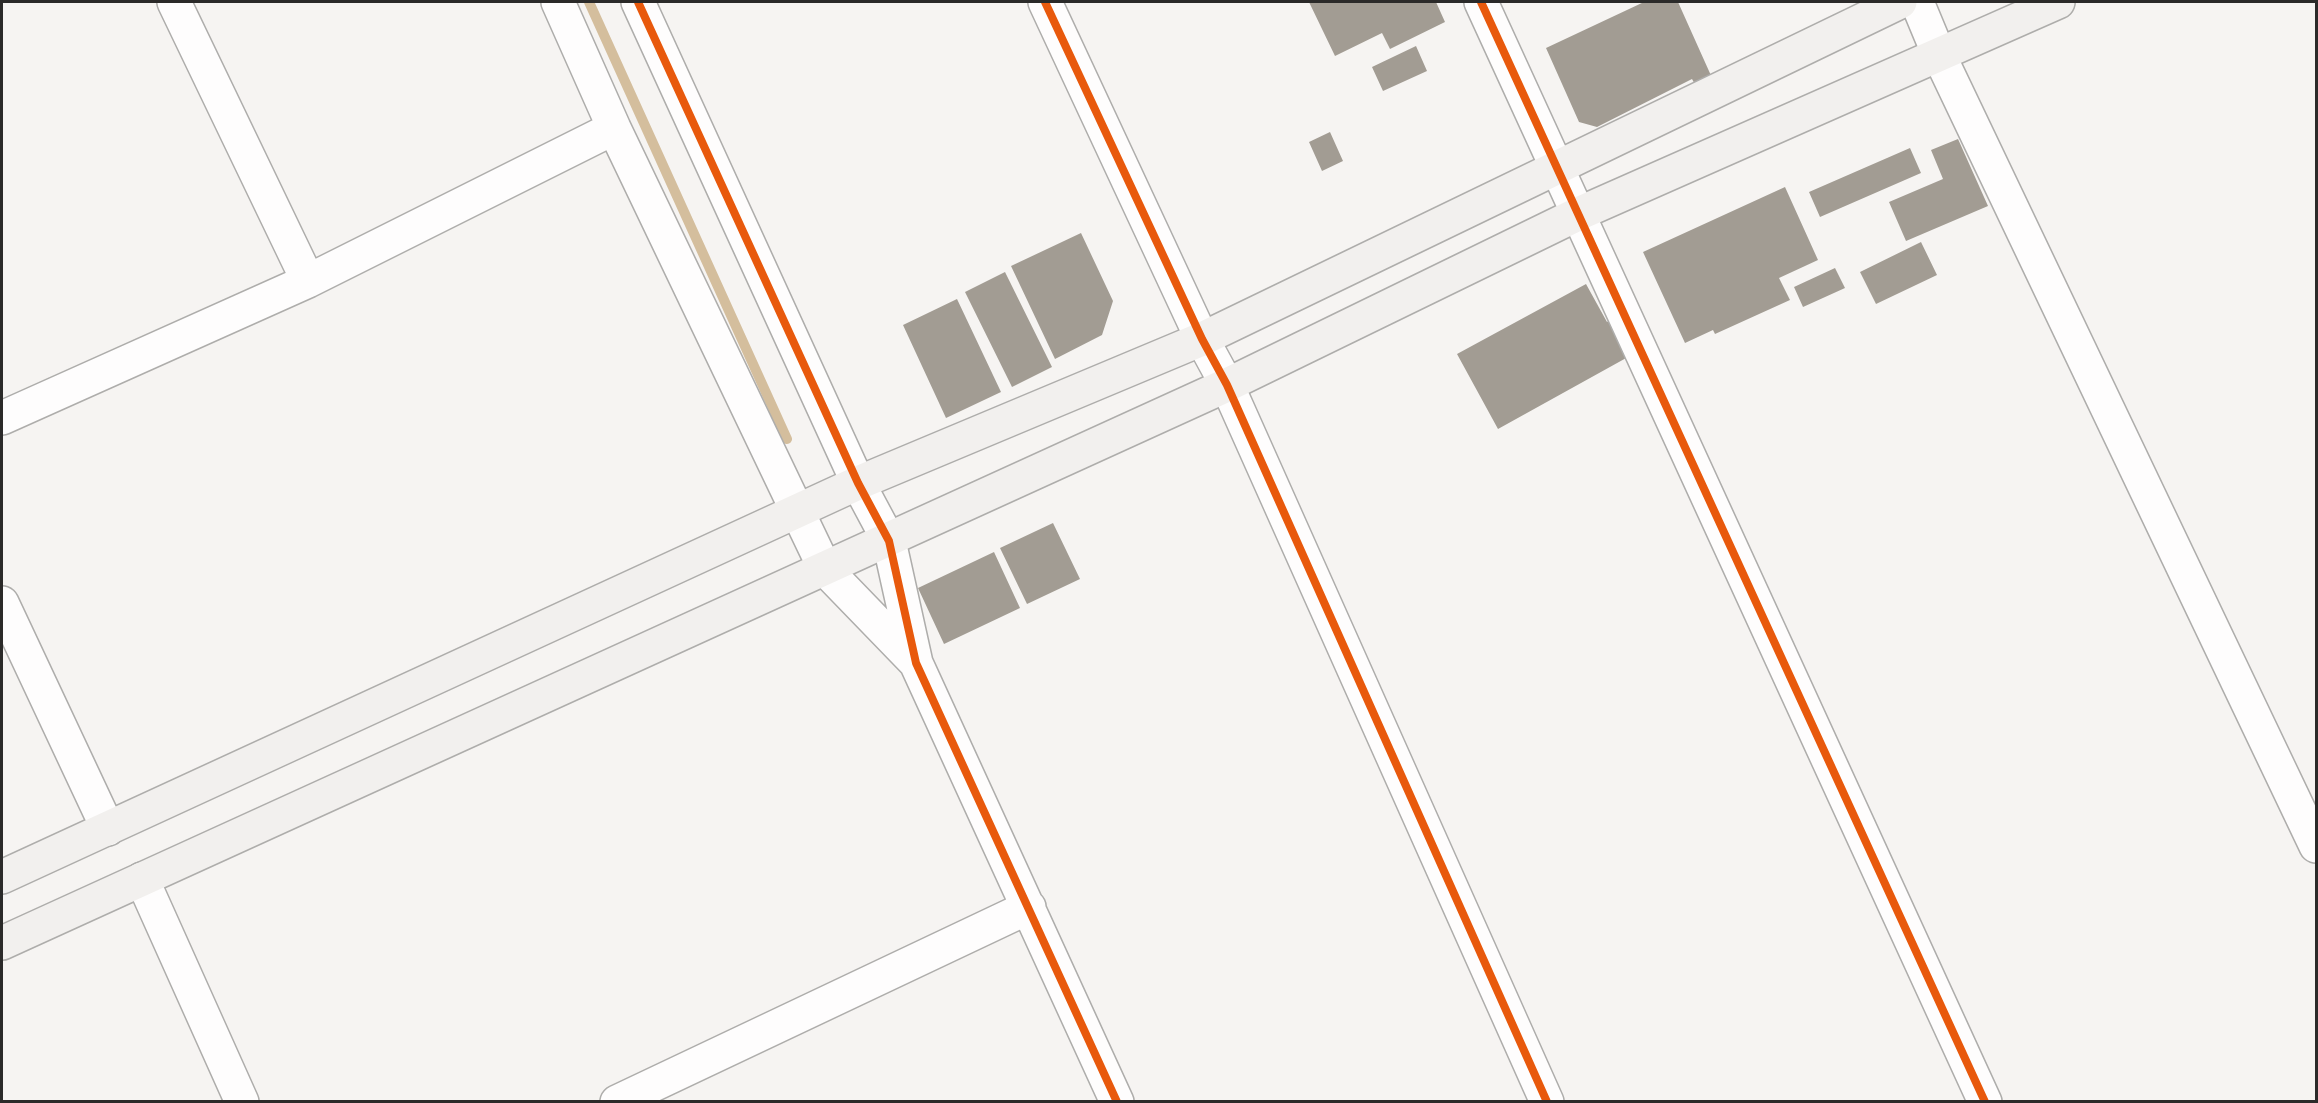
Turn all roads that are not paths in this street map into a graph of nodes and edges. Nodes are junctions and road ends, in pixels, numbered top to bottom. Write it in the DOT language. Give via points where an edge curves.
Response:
graph roads {
  1 [pos="174,2"];
  2 [pos="558,2"];
  3 [pos="638,2"];
  4 [pos="1045,2"];
  5 [pos="1481,2"];
  6 [pos="1900,2"];
  7 [pos="1917,2"];
  8 [pos="2058,2"];
  9 [pos="1939,55"];
  10 [pos="614,128"];
  11 [pos="1556,166"];
  12 [pos="1578,214"];
  13 [pos="308,281"];
  14 [pos="1202,339"];
  15 [pos="1227,385"];
  16 [pos="2,418"];
  17 [pos="858,483"];
  18 [pos="799,511"];
  19 [pos="889,541"];
  20 [pos="825,569"];
  21 [pos="2,603"];
  22 [pos="916,663"];
  23 [pos="108,830"];
  24 [pos="2316,846"];
  25 [pos="2,877"];
  26 [pos="142,879"];
  27 [pos="1029,907"];
  28 [pos="2,943"];
  29 [pos="657,1093"];
  30 [pos="242,1101"];
  31 [pos="617,1101"];
  32 [pos="1118,1101"];
  33 [pos="1547,1101"];
  34 [pos="1985,1101"];
  1 -- 13 [label="street"];
  2 -- 10 [label="street"];
  3 -- 17 [label="street"];
  4 -- 14 [label="street"];
  5 -- 11 [label="street"];
  6 -- 11 [label="main road"];
  7 -- 9 [label="street"];
  8 -- 9 [label="main road"];
  9 -- 12 [label="main road"];
  9 -- 24 [label="street"];
  10 -- 13 [label="street"];
  10 -- 18 [label="street"];
  11 -- 12 [label="street"];
  11 -- 14 [label="main road"];
  12 -- 15 [label="main road"];
  12 -- 34 [label="street"];
  13 -- 16 [label="street"];
  14 -- 15 [label="street"];
  14 -- 17 [label="main road"];
  15 -- 19 [label="main road"];
  15 -- 33 [label="street"];
  17 -- 18 [label="main road"];
  17 -- 19 [label="street"];
  18 -- 20 [label="street"];
  18 -- 23 [label="main road"];
  19 -- 20 [label="main road" via="862,549"];
  19 -- 22 [label="street"];
  20 -- 22 [label="street"];
  20 -- 26 [label="main road"];
  21 -- 23 [label="street"];
  22 -- 27 [label="street"];
  23 -- 25 [label="main road"];
  26 -- 28 [label="main road"];
  26 -- 30 [label="street"];
  27 -- 29 [label="street"];
  27 -- 32 [label="street"];
  29 -- 31 [label="street"];
}
